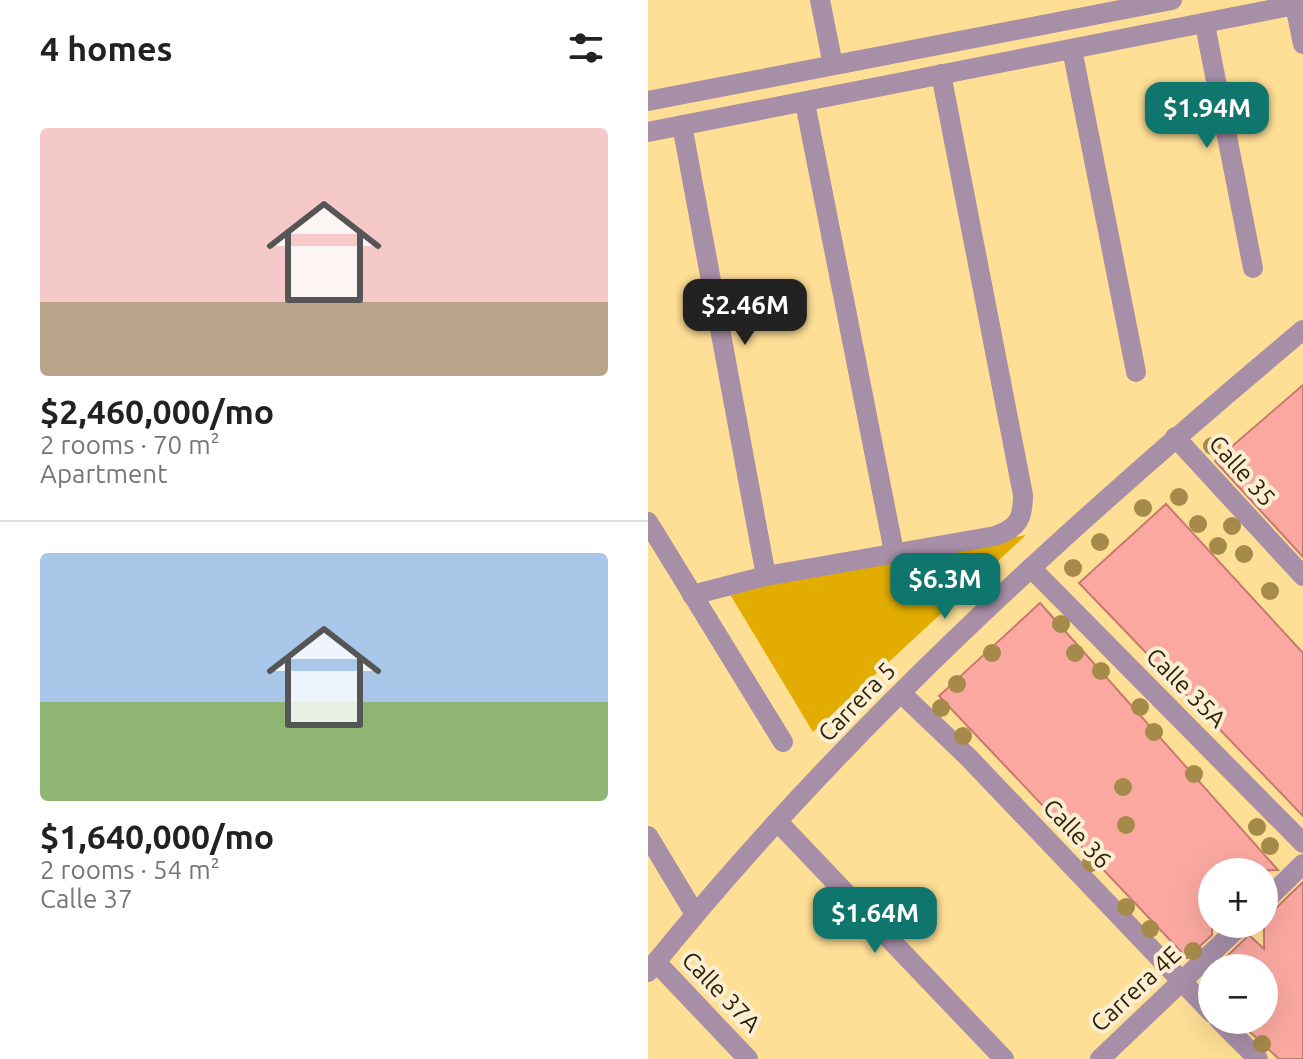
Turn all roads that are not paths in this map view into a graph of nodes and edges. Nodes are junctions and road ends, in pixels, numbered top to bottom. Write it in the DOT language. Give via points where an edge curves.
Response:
graph roads {
  1 [pos="820,0"];
  2 [pos="1172,0"];
  3 [pos="1294,2"];
  4 [pos="1205,25"];
  5 [pos="1303,44"];
  6 [pos="1072,49"];
  7 [pos="833,65"];
  8 [pos="941,74"];
  9 [pos="648,101"];
  10 [pos="805,103"];
  11 [pos="682,125"];
  12 [pos="648,132"];
  13 [pos="1253,268"];
  14 [pos="1303,330"];
  15 [pos="1136,372"];
  16 [pos="1175,437"];
  17 [pos="648,522"];
  18 [pos="894,552"];
  19 [pos="1032,569"];
  20 [pos="766,576"];
  21 [pos="1303,576"];
  22 [pos="692,595"];
  23 [pos="901,693"];
  24 [pos="783,742"];
  25 [pos="778,822"];
  26 [pos="648,836"];
  27 [pos="1303,843"];
  28 [pos="1303,864"];
  29 [pos="1278,888"];
  30 [pos="695,914"];
  31 [pos="1228,938"];
  32 [pos="652,967"];
  33 [pos="1182,983"];
  34 [pos="1198,999"];
  35 [pos="1233,1034"];
  36 [pos="748,1059"];
  37 [pos="1004,1059"];
  38 [pos="1100,1059"];
  39 [pos="1258,1059"];
  1 -- 7 [label="street"];
  2 -- 7 [label="street"];
  3 -- 4 [label="street"];
  3 -- 5 [label="street"];
  4 -- 6 [label="street"];
  4 -- 13 [label="street"];
  6 -- 8 [label="street"];
  6 -- 15 [label="street"];
  7 -- 9 [label="street"];
  8 -- 10 [label="street"];
  8 -- 18 [label="street" via="1023,515 1013,530 995,536"];
  10 -- 11 [label="street"];
  10 -- 18 [label="street"];
  11 -- 12 [label="street"];
  11 -- 20 [label="street"];
  14 -- 16 [label="street, Carrera 5"];
  16 -- 19 [label="street, Carrera 5"];
  16 -- 21 [label="street, Calle 35"];
  17 -- 22 [label="street"];
  18 -- 20 [label="street"];
  19 -- 23 [label="street, Carrera 5"];
  19 -- 27 [label="street, Calle 35A"];
  20 -- 22 [label="street"];
  22 -- 24 [label="street"];
  23 -- 25 [label="street, Carrera 5"];
  23 -- 33 [label="street, Calle 36"];
  25 -- 30 [label="street, Carrera 5"];
  25 -- 37 [label="street"];
  26 -- 30 [label="street"];
  28 -- 29 [label="street"];
  30 -- 32 [label="street, Carrera 5"];
  31 -- 33 [label="street, Carrera 4E"];
  32 -- 36 [label="street, Calle 37A"];
  33 -- 34 [label="street, Calle 36"];
  33 -- 38 [label="street, Carrera 4E"];
  35 -- 39 [label="street"];
}
